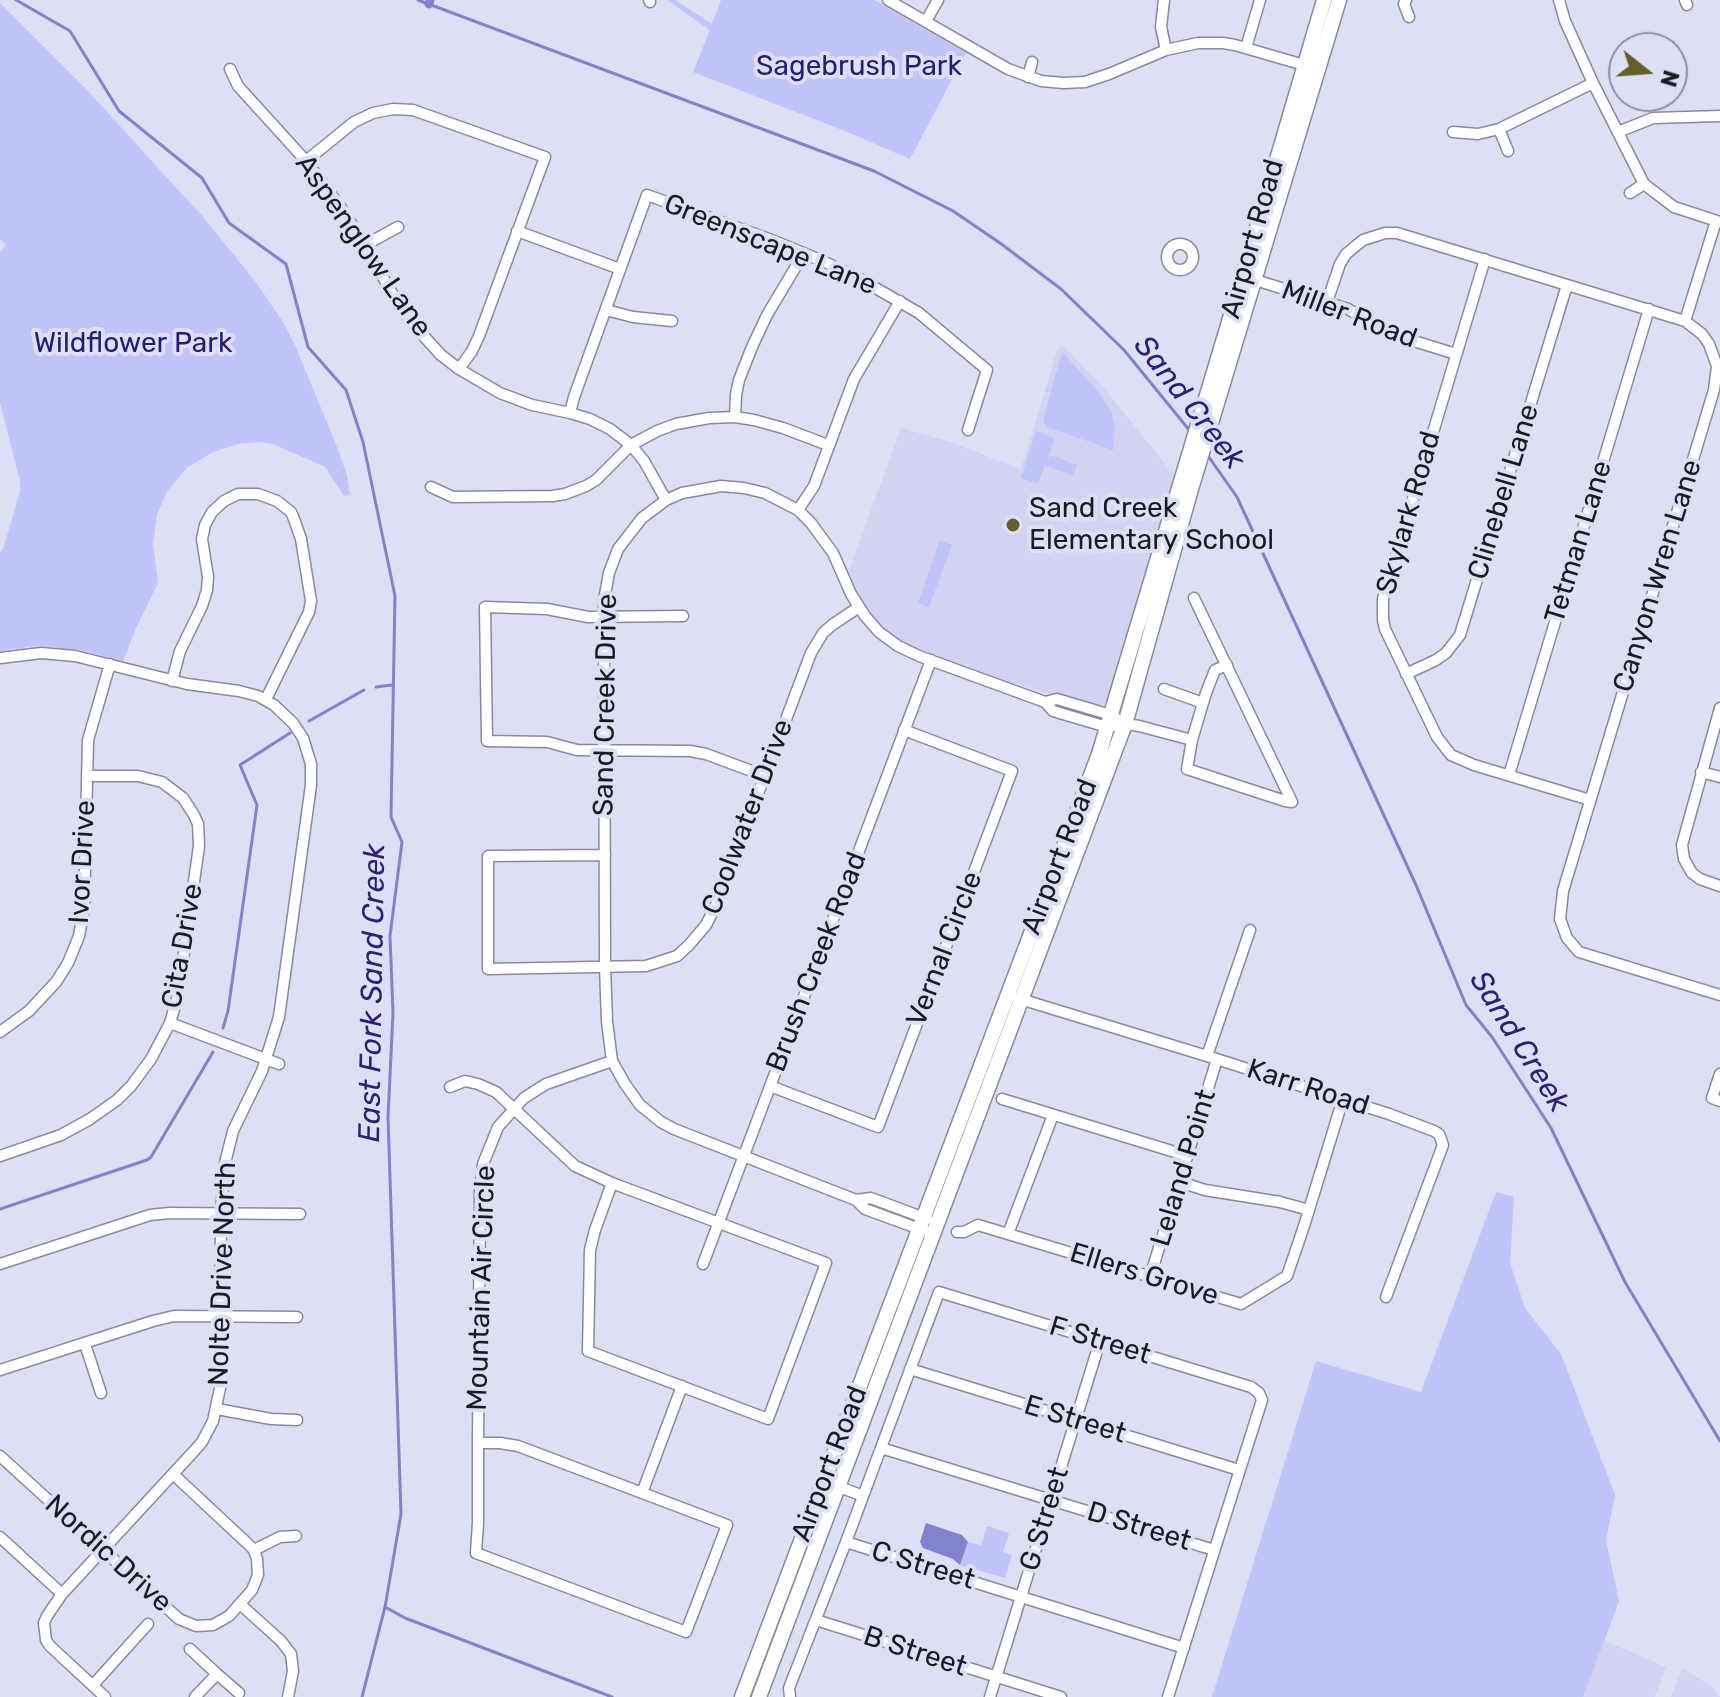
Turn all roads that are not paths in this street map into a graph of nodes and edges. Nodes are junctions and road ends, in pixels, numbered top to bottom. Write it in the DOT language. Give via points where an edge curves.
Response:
graph roads {
  1 [pos="888,0"];
  2 [pos="938,0"];
  3 [pos="1164,0"];
  4 [pos="1260,0"];
  5 [pos="1324,0"];
  6 [pos="1339,0"];
  7 [pos="1406,0"];
  8 [pos="1559,0"];
  9 [pos="1409,17"];
  10 [pos="926,21"];
  11 [pos="1246,48"];
  12 [pos="1166,50"];
  13 [pos="1032,62"];
  14 [pos="1311,67"];
  15 [pos="230,69"];
  16 [pos="1028,77"];
  17 [pos="1593,83"];
  18 [pos="1720,116"];
  19 [pos="1499,129"];
  20 [pos="1453,132"];
  21 [pos="1618,132"];
  22 [pos="1508,151"];
  23 [pos="306,161"];
  24 [pos="1644,184"];
  25 [pos="1630,193"];
  26 [pos="1718,222"];
  27 [pos="398,227"];
  28 [pos="517,231"];
  29 [pos="365,245"];
  30 [pos="804,253"];
  31 [pos="1485,259"];
  32 [pos="620,269"];
  33 [pos="1249,278"];
  34 [pos="1567,285"];
  35 [pos="900,301"];
  36 [pos="1327,302"];
  37 [pos="1649,309"];
  38 [pos="606,310"];
  39 [pos="672,321"];
  40 [pos="1685,321"];
  41 [pos="1456,354"];
  42 [pos="459,369"];
  43 [pos="1717,390"];
  44 [pos="570,413"];
  45 [pos="735,417"];
  46 [pos="968,430"];
  47 [pos="631,445"];
  48 [pos="828,445"];
  49 [pos="431,487"];
  50 [pos="1185,487"];
  51 [pos="666,500"];
  52 [pos="798,510"];
  53 [pos="1194,598"];
  54 [pos="859,607"];
  55 [pos="683,616"];
  56 [pos="604,617"];
  57 [pos="0,658"];
  58 [pos="931,660"];
  59 [pos="110,664"];
  60 [pos="1227,665"];
  61 [pos="1406,674"];
  62 [pos="172,681"];
  63 [pos="1164,689"];
  64 [pos="266,699"];
  65 [pos="1203,703"];
  66 [pos="1720,708"];
  67 [pos="1109,721"];
  68 [pos="1125,724"];
  69 [pos="904,730"];
  70 [pos="1192,740"];
  71 [pos="604,750"];
  72 [pos="1701,772"];
  73 [pos="1509,775"];
  74 [pos="87,776"];
  75 [pos="765,776"];
  76 [pos="1720,777"];
  77 [pos="1590,800"];
  78 [pos="605,855"];
  79 [pos="1720,886"];
  80 [pos="1250,930"];
  81 [pos="605,967"];
  82 [pos="1720,995"];
  83 [pos="1015,997"];
  84 [pos="170,1023"];
  85 [pos="0,1032"];
  86 [pos="1212,1057"];
  87 [pos="267,1059"];
  88 [pos="612,1061"];
  89 [pos="279,1064"];
  90 [pos="1720,1074"];
  91 [pos="770,1086"];
  92 [pos="450,1087"];
  93 [pos="1002,1099"];
  94 [pos="1343,1099"];
  95 [pos="1720,1101"];
  96 [pos="514,1108"];
  97 [pos="1053,1115"];
  98 [pos="0,1156"];
  99 [pos="743,1156"];
  100 [pos="1188,1156"];
  101 [pos="1180,1182"];
  102 [pos="612,1183"];
  103 [pos="1309,1210"];
  104 [pos="221,1214"];
  105 [pos="300,1214"];
  106 [pos="718,1222"];
  107 [pos="928,1226"];
  108 [pos="957,1232"];
  109 [pos="1008,1234"];
  110 [pos="0,1264"];
  111 [pos="703,1264"];
  112 [pos="1150,1277"];
  113 [pos="1386,1297"];
  114 [pos="220,1316"];
  115 [pos="297,1317"];
  116 [pos="1100,1341"];
  117 [pos="85,1344"];
  118 [pos="910,1369"];
  119 [pos="0,1370"];
  120 [pos="682,1386"];
  121 [pos="101,1393"];
  122 [pos="217,1409"];
  123 [pos="297,1420"];
  124 [pos="1076,1420"];
  125 [pos="478,1443"];
  126 [pos="881,1448"];
  127 [pos="0,1456"];
  128 [pos="1239,1470"];
  129 [pos="173,1474"];
  130 [pos="831,1484"];
  131 [pos="642,1493"];
  132 [pos="863,1496"];
  133 [pos="1051,1500"];
  134 [pos="296,1536"];
  135 [pos="0,1537"];
  136 [pos="846,1542"];
  137 [pos="103,1549"];
  138 [pos="254,1550"];
  139 [pos="1214,1550"];
  140 [pos="62,1594"];
  141 [pos="1021,1597"];
  142 [pos="240,1604"];
  143 [pos="816,1620"];
  144 [pos="148,1624"];
  145 [pos="1184,1648"];
  146 [pos="190,1649"];
  147 [pos="217,1674"];
  148 [pos="996,1677"];
  149 [pos="93,1685"];
  150 [pos="239,1693"];
  151 [pos="105,1697"];
  152 [pos="195,1697"];
  153 [pos="288,1697"];
  154 [pos="742,1697"];
  155 [pos="759,1697"];
  156 [pos="790,1697"];
  157 [pos="990,1697"];
  158 [pos="1061,1697"];
  159 [pos="1168,1697"];
  1 -- 10 [label="street"];
  2 -- 10 [label="street"];
  3 -- 12 [label="street" via="1161,27"];
  4 -- 11 [label="street"];
  5 -- 14 [label="main road, Airport Road"];
  6 -- 14 [label="main road, Airport Road"];
  7 -- 9 [label="street"];
  8 -- 17 [label="street"];
  10 -- 16 [label="street"];
  11 -- 12 [label="street" via="1211,42"];
  11 -- 14 [label="street"];
  12 -- 16 [label="street" via="1085,82"];
  13 -- 16 [label="street"];
  14 -- 33 [label="main road, Airport Road"];
  15 -- 23 [label="street, Aspenglow Lane" via="238,86"];
  17 -- 19 [label="street"];
  17 -- 21 [label="street"];
  18 -- 21 [label="street" via="1653,118"];
  19 -- 20 [label="street"];
  19 -- 22 [label="street"];
  21 -- 24 [label="street"];
  23 -- 28 [label="street" via="373,113 403,108 425,114 545,157"];
  23 -- 29 [label="street, Aspenglow Lane"];
  24 -- 25 [label="street"];
  24 -- 26 [label="street" via="1674,207"];
  26 -- 40 [label="street"];
  27 -- 29 [label="street"];
  28 -- 32 [label="street"];
  28 -- 42 [label="street" via="479,336"];
  29 -- 42 [label="street, Aspenglow Lane" via="408,318"];
  30 -- 32 [label="street, Greenscape Lane" via="647,195"];
  30 -- 35 [label="street, Greenscape Lane"];
  30 -- 45 [label="street" via="752,347 739,380"];
  31 -- 34 [label="street, Canyon Wren Lane"];
  31 -- 36 [label="street, Canyon Wren Lane" via="1397,233 1361,237 1340,264"];
  31 -- 41 [label="street, Skylark Road"];
  32 -- 38 [label="street, Greenscape Lane"];
  33 -- 36 [label="street, Miller Road"];
  33 -- 50 [label="main road, Airport Road"];
  34 -- 37 [label="street, Canyon Wren Lane"];
  34 -- 61 [label="street, Clinebell Lane" via="1460,635 1446,653"];
  35 -- 46 [label="street, Greenscape Lane" via="987,370"];
  35 -- 48 [label="street" via="854,379"];
  36 -- 41 [label="street, Miller Road" via="1358,313 1388,333"];
  37 -- 40 [label="street, Canyon Wren Lane"];
  37 -- 73 [label="street, Tetman Lane"];
  38 -- 39 [label="street"];
  38 -- 44 [label="street, Greenscape Lane"];
  40 -- 43 [label="street, Canyon Wren Lane" via="1712,342"];
  41 -- 61 [label="street, Skylark Road" via="1383,599 1385,629"];
  42 -- 44 [label="street, Aspenglow Lane" via="514,399"];
  43 -- 77 [label="street, Canyon Wren Lane"];
  44 -- 47 [label="street, Aspenglow Lane" via="610,429"];
  45 -- 47 [label="street" via="676,424"];
  45 -- 48 [label="street"];
  47 -- 49 [label="street" via="596,480 565,494 453,497"];
  47 -- 51 [label="street, Aspenglow Lane"];
  48 -- 52 [label="street" via="814,486"];
  50 -- 67 [label="main road, Airport Road"];
  50 -- 68 [label="main road, Airport Road"];
  51 -- 52 [label="street, Sand Creek Drive" via="694,490 733,486 765,493"];
  51 -- 56 [label="street, Sand Creek Drive" via="642,518 618,549 606,586"];
  52 -- 54 [label="street, Sand Creek Drive" via="828,544"];
  53 -- 60 [label="street"];
  54 -- 58 [label="street, Sand Creek Drive" via="887,639"];
  54 -- 75 [label="street, Coolwater Drive" via="816,643"];
  55 -- 56 [label="street"];
  56 -- 71 [label="street, Sand Creek Drive"];
  56 -- 71 [label="street" via="485,607 487,741"];
  57 -- 59 [label="street" via="59,654"];
  58 -- 67 [label="street, Sand Creek Drive"];
  58 -- 69 [label="street, Brush Creek Road"];
  59 -- 62 [label="street"];
  59 -- 74 [label="street, Ivor Drive" via="90,732"];
  60 -- 65 [label="street" via="1215,670"];
  60 -- 70 [label="street" via="1292,802 1187,769"];
  61 -- 73 [label="street, Skylark Road" via="1451,755"];
  62 -- 64 [label="street"];
  62 -- 64 [label="street" via="207,590 205,525 224,501 238,494 258,494 291,512 311,601"];
  63 -- 65 [label="street"];
  64 -- 87 [label="street, Nolte Drive North" via="299,731 312,777 281,1006"];
  65 -- 70 [label="street"];
  66 -- 72 [label="street"];
  67 -- 68 [label="street, Sand Creek Drive"];
  67 -- 83 [label="main road, Airport Road"];
  68 -- 70 [label="street"];
  68 -- 83 [label="main road, Airport Road"];
  69 -- 91 [label="street, Brush Creek Road"];
  69 -- 91 [label="street, Vernal Circle" via="1012,771 878,1127"];
  71 -- 75 [label="street" via="698,752"];
  71 -- 78 [label="street, Sand Creek Drive"];
  72 -- 76 [label="street"];
  72 -- 79 [label="street" via="1683,836 1684,859 1692,873"];
  73 -- 77 [label="street, Skylark Road"];
  74 -- 84 [label="street, Cita Drive" via="138,776 162,782 190,806 198,824 187,942"];
  74 -- 85 [label="street, Ivor Drive" via="79,936 56,982"];
  75 -- 81 [label="street, Coolwater Drive" via="711,915 679,960"];
  77 -- 82 [label="street, Canyon Wren Lane" via="1563,891 1560,919 1567,938 1579,952"];
  78 -- 81 [label="street, Sand Creek Drive"];
  78 -- 81 [label="street, Coolwater Drive" via="488,856 488,969"];
  80 -- 86 [label="street, Leland Point"];
  81 -- 88 [label="street, Sand Creek Drive"];
  83 -- 86 [label="street, Karr Road"];
  83 -- 107 [label="main road, Airport Road"];
  84 -- 87 [label="street"];
  84 -- 98 [label="street, Cita Drive" via="144,1070 103,1111 61,1135"];
  86 -- 94 [label="street, Karr Road"];
  86 -- 100 [label="street, Leland Point"];
  87 -- 89 [label="street"];
  87 -- 104 [label="street, Nolte Drive North" via="229,1142"];
  88 -- 96 [label="street, Mountain Air Circle" via="546,1084"];
  88 -- 99 [label="street, Sand Creek Drive" via="640,1105 661,1122"];
  90 -- 95 [label="street" via="1712,1098"];
  91 -- 99 [label="street, Brush Creek Road"];
  92 -- 96 [label="street" via="465,1081 478,1084"];
  93 -- 97 [label="street"];
  94 -- 103 [label="street, Ellers Grove"];
  94 -- 113 [label="street, Karr Road" via="1434,1131 1442,1139"];
  96 -- 102 [label="street" via="575,1166"];
  96 -- 125 [label="street, Mountain Air Circle" via="492,1139 481,1176"];
  97 -- 100 [label="street"];
  97 -- 109 [label="street"];
  99 -- 106 [label="street, Brush Creek Road"];
  99 -- 107 [label="street, Sand Creek Drive" via="856,1200 871,1198"];
  100 -- 101 [label="street, Leland Point"];
  101 -- 103 [label="street"];
  101 -- 112 [label="street, Leland Point"];
  102 -- 106 [label="street"];
  102 -- 120 [label="street" via="590,1250 588,1351"];
  103 -- 112 [label="street, Ellers Grove" via="1287,1276 1241,1304"];
  104 -- 105 [label="street"];
  104 -- 110 [label="street" via="150,1215"];
  104 -- 114 [label="street, Nolte Drive North"];
  106 -- 111 [label="street, Brush Creek Road"];
  106 -- 120 [label="street" via="826,1263 768,1419"];
  107 -- 130 [label="main road, Airport Road"];
  108 -- 109 [label="street, Ellers Grove" via="978,1225"];
  109 -- 112 [label="street, Ellers Grove"];
  114 -- 115 [label="street"];
  114 -- 117 [label="street" via="163,1318"];
  114 -- 122 [label="street, Nolte Drive North"];
  116 -- 118 [label="street, F Street" via="939,1292"];
  116 -- 124 [label="street, G Street"];
  116 -- 128 [label="street, F Street" via="1262,1391"];
  117 -- 119 [label="street"];
  117 -- 121 [label="street"];
  118 -- 124 [label="street, E Street"];
  118 -- 126 [label="street"];
  120 -- 131 [label="street"];
  122 -- 123 [label="street"];
  122 -- 129 [label="street, Nolte Drive North" via="202,1442"];
  124 -- 128 [label="street, E Street"];
  124 -- 133 [label="street, G Street"];
  125 -- 131 [label="street, Mountain Air Circle" via="518,1446"];
  125 -- 131 [label="street, Mountain Air Circle" via="476,1553 686,1632 727,1525"];
  126 -- 132 [label="street"];
  126 -- 133 [label="street, D Street"];
  127 -- 137 [label="street, Nordic Drive"];
  128 -- 139 [label="street"];
  129 -- 137 [label="street, Nolte Drive North"];
  129 -- 138 [label="street"];
  130 -- 132 [label="street"];
  130 -- 154 [label="main road, Airport Road"];
  130 -- 155 [label="main road, Airport Road"];
  132 -- 136 [label="street"];
  133 -- 139 [label="street, D Street"];
  133 -- 141 [label="street, G Street"];
  134 -- 138 [label="street" via="280,1537"];
  135 -- 140 [label="street"];
  136 -- 141 [label="street, C Street"];
  136 -- 143 [label="street"];
  137 -- 140 [label="street, Nolte Drive North"];
  137 -- 142 [label="street, Nordic Drive" via="187,1624 213,1625"];
  138 -- 142 [label="street, Nordic Drive" via="256,1582"];
  139 -- 145 [label="street"];
  140 -- 149 [label="street, Nolte Drive North" via="47,1616 46,1640"];
  141 -- 145 [label="street, C Street"];
  141 -- 148 [label="street, G Street"];
  142 -- 153 [label="street" via="291,1654"];
  143 -- 148 [label="street, B Street"];
  143 -- 156 [label="street"];
  144 -- 149 [label="street"];
  145 -- 159 [label="street"];
  146 -- 147 [label="street"];
  147 -- 150 [label="street"];
  147 -- 152 [label="street"];
  148 -- 157 [label="street, G Street"];
  148 -- 158 [label="street, B Street"];
  149 -- 151 [label="street, Nolte Drive North"];
}
